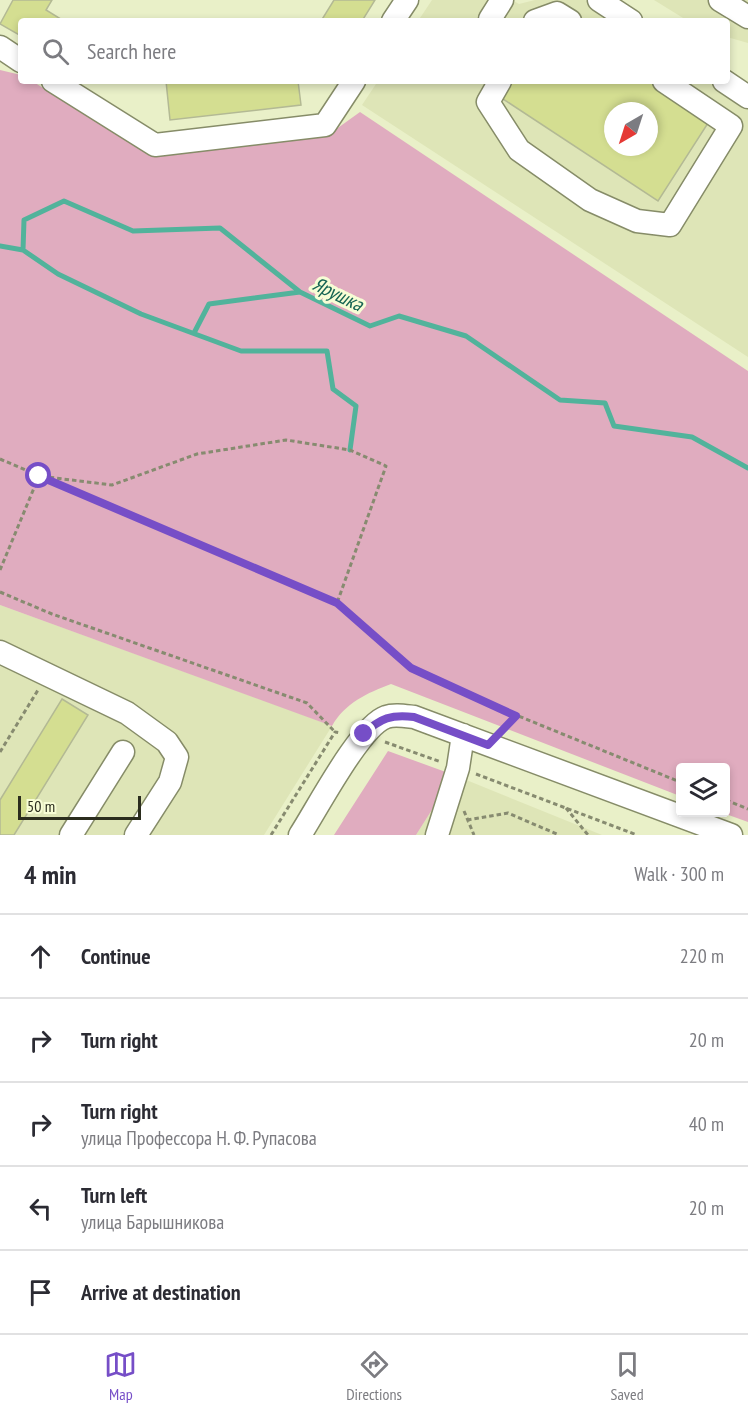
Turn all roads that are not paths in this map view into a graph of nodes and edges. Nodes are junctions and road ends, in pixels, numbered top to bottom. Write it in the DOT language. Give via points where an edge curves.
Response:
graph roads {
  1 [pos="407,0"];
  2 [pos="502,0"];
  3 [pos="598,0"];
  4 [pos="720,0"];
  5 [pos="748,17"];
  6 [pos="395,18"];
  7 [pos="491,18"];
  8 [pos="543,18"];
  9 [pos="565,18"];
  10 [pos="626,18"];
  11 [pos="0,47"];
  12 [pos="18,59"];
  13 [pos="58,84"];
  14 [pos="352,84"];
  15 [pos="498,84"];
  16 [pos="668,84"];
  17 [pos="728,84"];
  18 [pos="748,97"];
  19 [pos="0,652"];
  20 [pos="463,735"];
  21 [pos="123,752"];
  22 [pos="71,835"];
  23 [pos="136,835"];
  24 [pos="300,835"];
  25 [pos="437,835"];
  26 [pos="731,835"];
  1 -- 6 [label="street"];
  2 -- 7 [label="street"];
  3 -- 10 [label="street"];
  4 -- 5 [label="street"];
  8 -- 9 [label="street" via="557,13"];
  11 -- 12 [label="street"];
  13 -- 14 [label="street" via="155,145 325,125"];
  15 -- 16 [label="street" via="488,102 519,150 590,200 637,221 670,225 731,126"];
  17 -- 18 [label="street"];
  19 -- 23 [label="street" via="127,713 167,742 177,758 170,782"];
  20 -- 24 [label="street" via="414,717 387,716 364,734"];
  20 -- 25 [label="street" via="458,768"];
  20 -- 26 [label="street"];
  21 -- 22 [label="street"];
}
